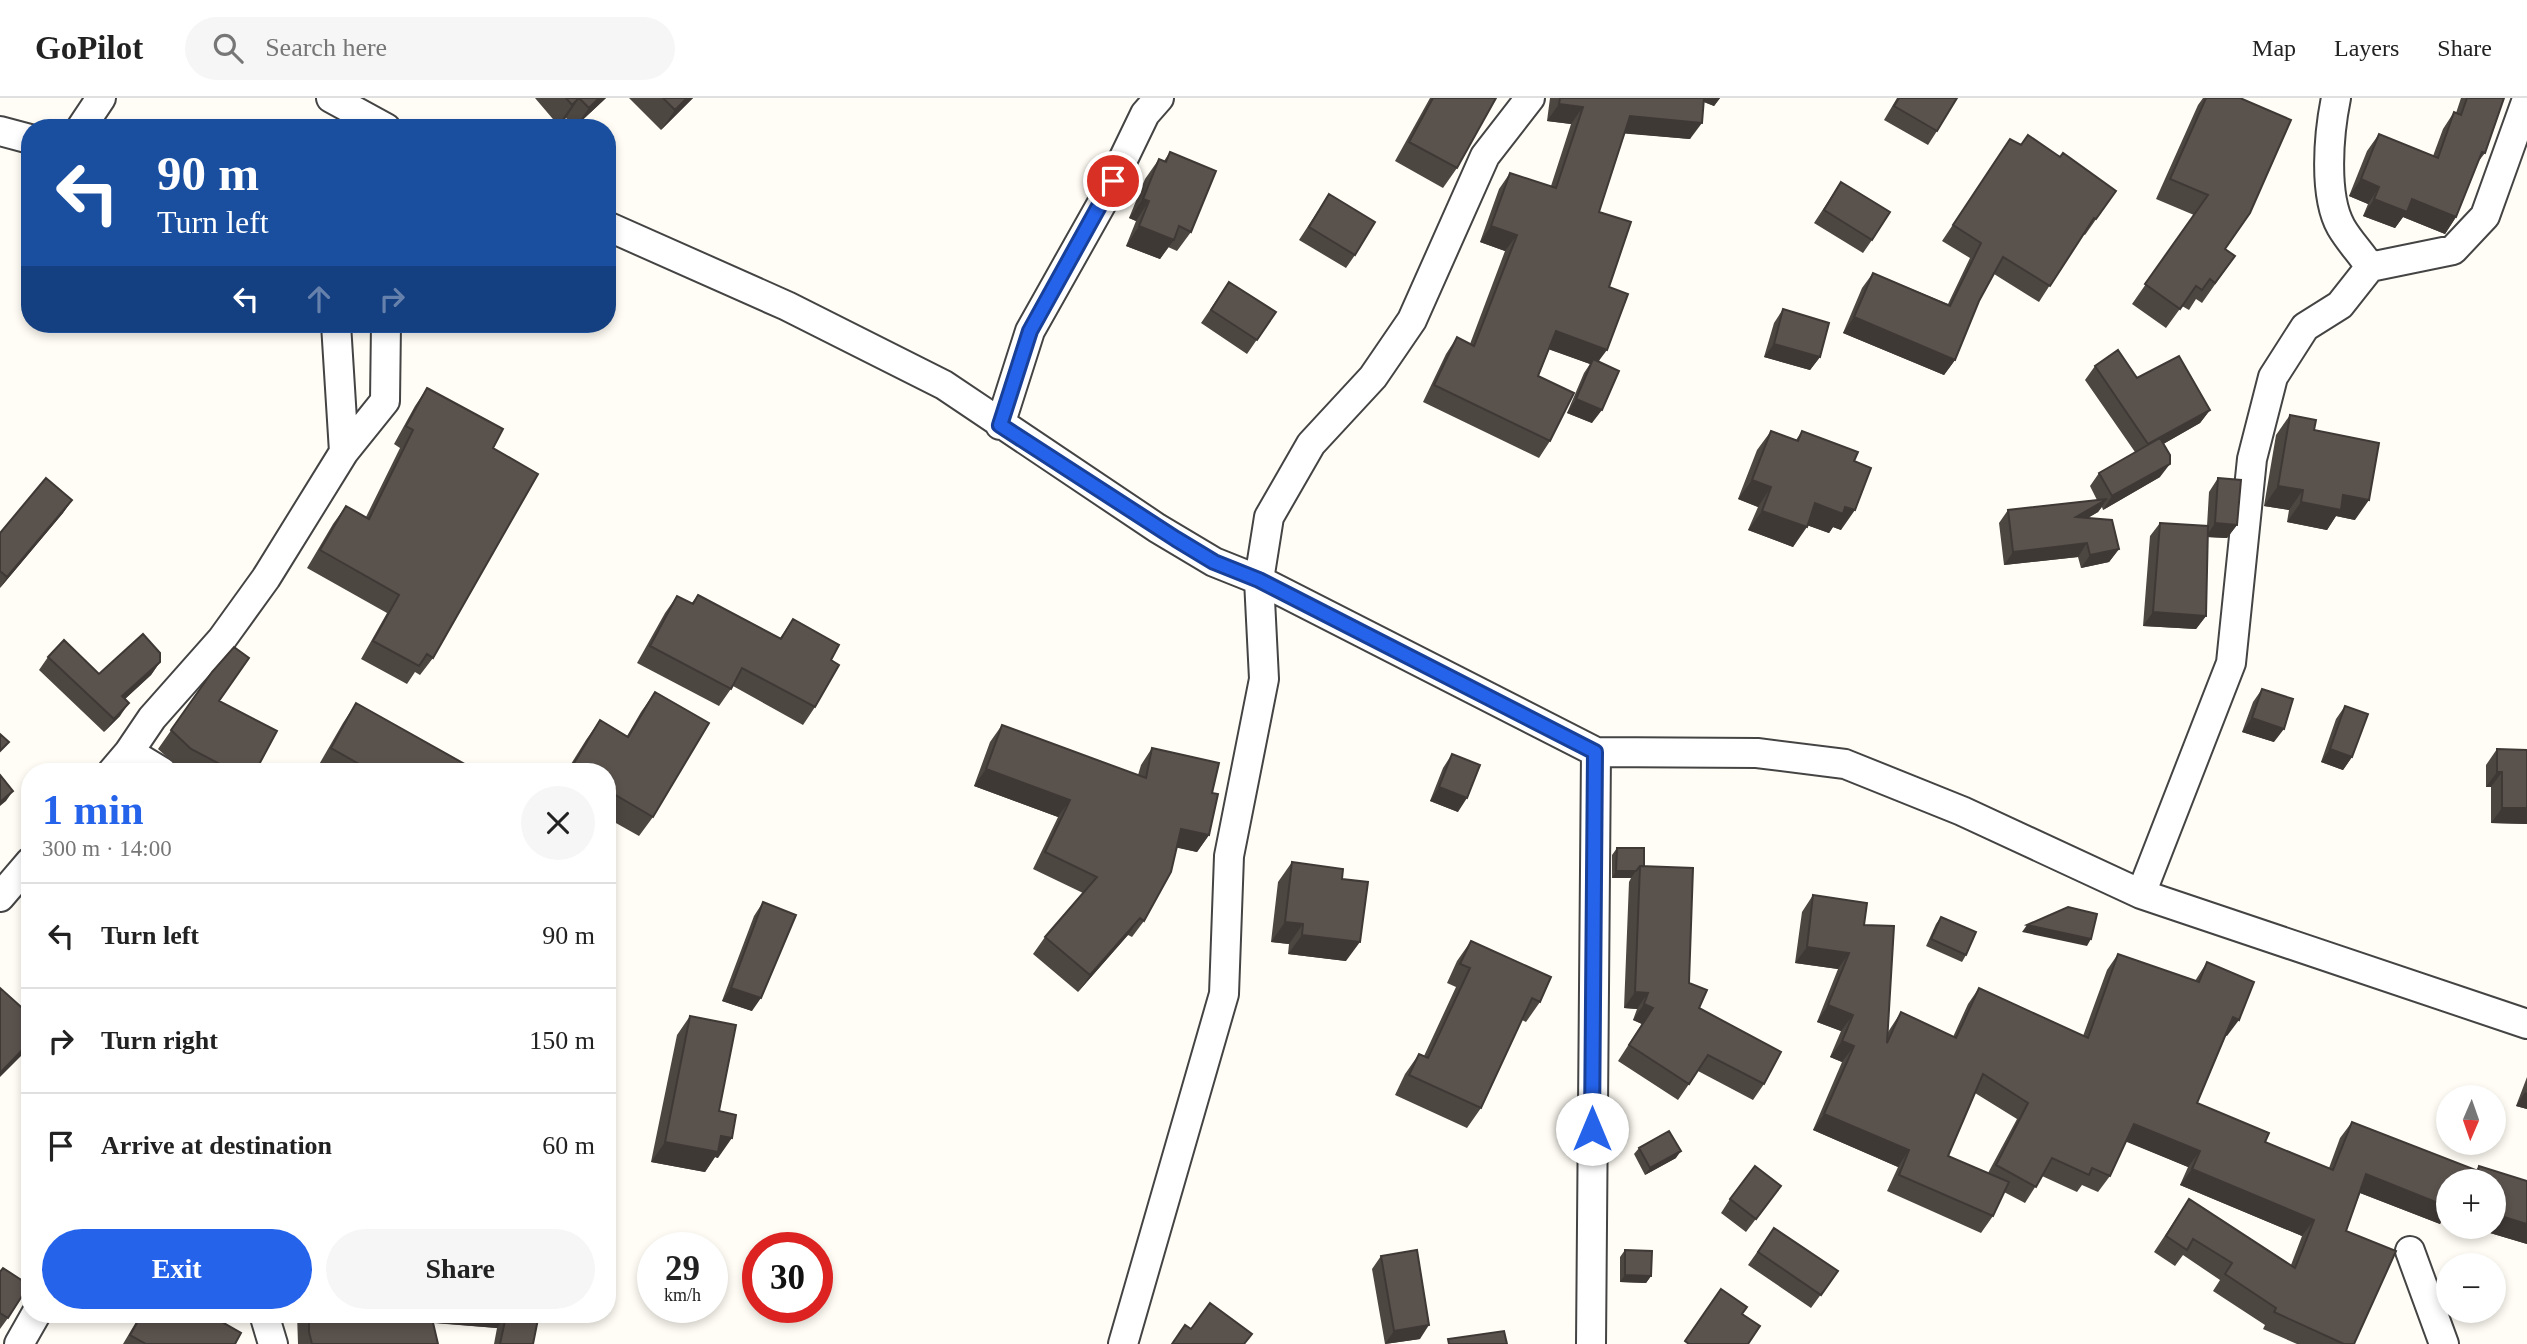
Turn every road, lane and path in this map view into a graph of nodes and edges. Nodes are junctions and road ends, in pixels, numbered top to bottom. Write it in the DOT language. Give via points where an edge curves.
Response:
graph roads {
  1 [pos="102,98"];
  2 [pos="331,98"];
  3 [pos="1158,98"];
  4 [pos="1530,98"];
  5 [pos="2336,98"];
  6 [pos="2527,99"];
  7 [pos="87,119"];
  8 [pos="370,119"];
  9 [pos="0,131"];
  10 [pos="21,137"];
  11 [pos="616,230"];
  12 [pos="2370,267"];
  13 [pos="337,333"];
  14 [pos="386,333"];
  15 [pos="1000,425"];
  16 [pos="344,452"];
  17 [pos="1259,580"];
  18 [pos="1595,752"];
  19 [pos="120,762"];
  20 [pos="21,872"];
  21 [pos="2141,894"];
  22 [pos="0,897"];
  23 [pos="2527,1024"];
  24 [pos="2410,1251"];
  25 [pos="31,1323"];
  26 [pos="267,1323"];
  27 [pos="19,1344"];
  28 [pos="273,1344"];
  29 [pos="1123,1344"];
  30 [pos="1591,1344"];
  31 [pos="2444,1344"];
  1 -- 7 [label="street"];
  2 -- 8 [label="street"];
  3 -- 15 [label="street" via="1145,114 1102,203 1030,331"];
  4 -- 17 [label="street" via="1485,156 1412,320 1373,377 1311,444 1269,517"];
  5 -- 12 [label="street" via="2329,132 2332,192 2340,225"];
  6 -- 12 [label="street" via="2485,216 2453,250"];
  9 -- 10 [label="street"];
  11 -- 15 [label="street" via="787,306 944,385"];
  12 -- 21 [label="street" via="2340,304 2305,327 2273,377 2252,459 2231,663"];
  13 -- 16 [label="street"];
  14 -- 16 [label="street" via="385,401"];
  15 -- 17 [label="street" via="1157,528 1214,562"];
  16 -- 19 [label="street" via="266,578 222,639"];
  17 -- 18 [label="street"];
  17 -- 29 [label="street" via="1264,678 1229,856 1224,993"];
  18 -- 21 [label="street" via="1757,753 1845,764 1962,811"];
  18 -- 30 [label="street"];
  20 -- 22 [label="street"];
  21 -- 23 [label="street"];
  24 -- 31 [label="street"];
  25 -- 27 [label="street"];
  26 -- 28 [label="street"];
}
